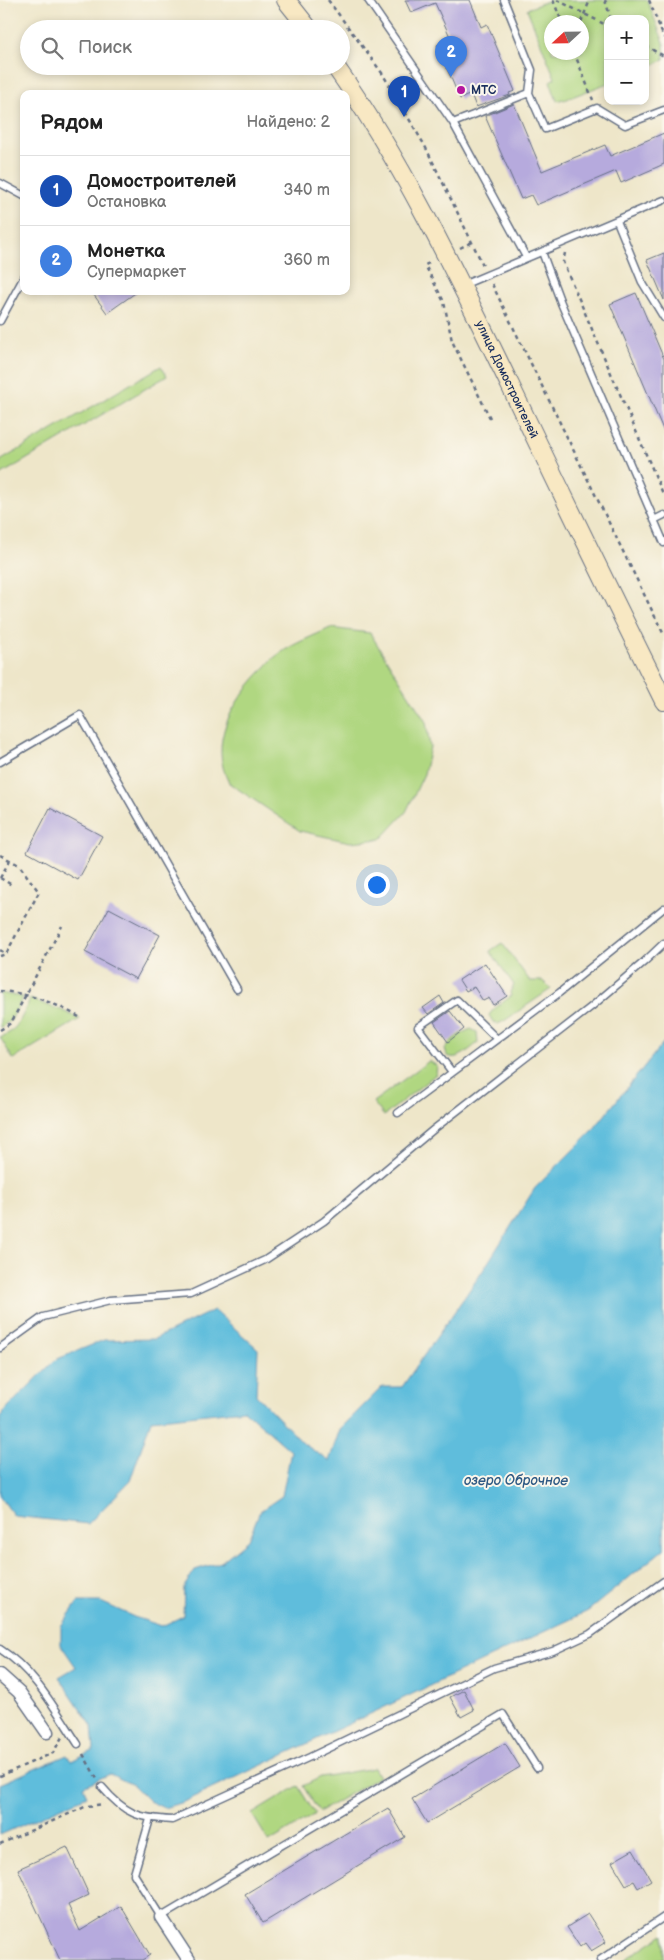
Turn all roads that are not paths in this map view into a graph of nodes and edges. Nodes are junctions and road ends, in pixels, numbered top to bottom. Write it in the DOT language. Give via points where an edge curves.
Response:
graph roads {
  1 [pos="286,0"];
  2 [pos="368,0"];
  3 [pos="504,0"];
  4 [pos="302,20"];
  5 [pos="341,75"];
  6 [pos="529,93"];
  7 [pos="664,110"];
  8 [pos="453,123"];
  9 [pos="0,182"];
  10 [pos="20,194"];
  11 [pos="664,200"];
  12 [pos="617,221"];
  13 [pos="542,252"];
  14 [pos="526,257"];
  15 [pos="20,284"];
  16 [pos="462,285"];
  17 [pos="663,315"];
  18 [pos="0,321"];
  19 [pos="664,515"];
  20 [pos="654,520"];
  21 [pos="664,543"];
  22 [pos="664,701"];
  23 [pos="0,762"];
  24 [pos="664,908"];
  25 [pos="664,943"];
  26 [pos="237,988"];
  27 [pos="497,1039"];
  28 [pos="452,1072"];
  29 [pos="398,1112"];
  30 [pos="0,1348"];
  31 [pos="664,1581"];
  32 [pos="0,1649"];
  33 [pos="0,1675"];
  34 [pos="47,1732"];
  35 [pos="80,1747"];
  36 [pos="537,1768"];
  37 [pos="100,1784"];
  38 [pos="150,1819"];
  39 [pos="161,1917"];
  40 [pos="664,1917"];
  41 [pos="189,1960"];
  42 [pos="600,1960"];
  1 -- 4 [label="main road"];
  2 -- 8 [label="lane"];
  3 -- 6 [label="lane" via="532,70"];
  5 -- 16 [label="main road, улица Домостроителей" via="390,154"];
  6 -- 7 [label="lane" via="545,129 596,108 625,126"];
  6 -- 8 [label="lane"];
  8 -- 14 [label="lane"];
  9 -- 10 [label="lane"];
  11 -- 12 [label="lane"];
  12 -- 13 [label="lane"];
  12 -- 17 [label="lane" via="642,282"];
  13 -- 14 [label="lane"];
  13 -- 20 [label="lane"];
  14 -- 16 [label="lane"];
  15 -- 18 [label="lane"];
  16 -- 22 [label="main road, улица Домостроителей"];
  19 -- 20 [label="lane"];
  20 -- 21 [label="lane"];
  23 -- 26 [label="lane" via="80,715"];
  24 -- 27 [label="lane"];
  25 -- 30 [label="lane" via="591,1007 434,1129 324,1221 265,1260 190,1294 111,1300 43,1316"];
  27 -- 28 [label="lane"];
  27 -- 28 [label="lane" via="457,1000 418,1027"];
  28 -- 29 [label="lane"];
  31 -- 38 [label="lane" via="590,1634 553,1652 494,1668 172,1820"];
  32 -- 35 [label="lane" via="13,1657 44,1692"];
  33 -- 34 [label="street" via="19,1692"];
  36 -- 39 [label="lane" via="503,1714"];
  37 -- 38 [label="lane" via="115,1803 128,1812"];
  38 -- 39 [label="lane" via="134,1874"];
  39 -- 41 [label="street"];
  40 -- 42 [label="lane"];
}
